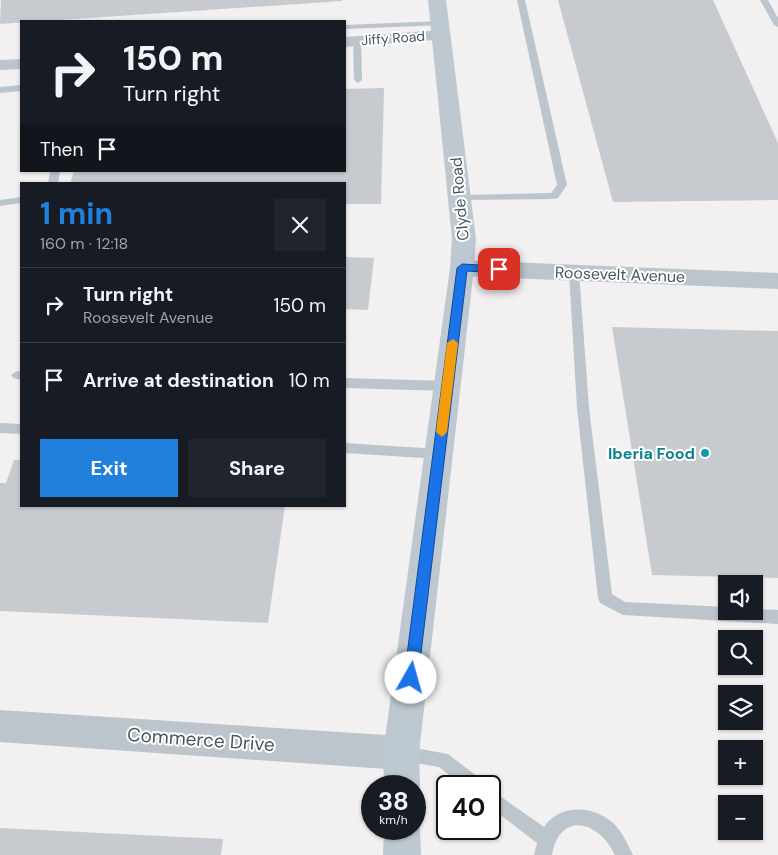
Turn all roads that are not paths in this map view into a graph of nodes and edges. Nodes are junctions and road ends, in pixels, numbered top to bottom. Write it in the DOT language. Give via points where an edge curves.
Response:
graph roads {
  1 [pos="437,0"];
  2 [pos="521,0"];
  3 [pos="764,0"];
  4 [pos="778,25"];
  5 [pos="346,27"];
  6 [pos="440,29"];
  7 [pos="351,41"];
  8 [pos="20,64"];
  9 [pos="0,65"];
  10 [pos="358,80"];
  11 [pos="20,88"];
  12 [pos="0,90"];
  13 [pos="460,198"];
  14 [pos="20,200"];
  15 [pos="0,203"];
  16 [pos="462,268"];
  17 [pos="574,272"];
  18 [pos="778,281"];
  19 [pos="346,383"];
  20 [pos="447,386"];
  21 [pos="0,428"];
  22 [pos="20,429"];
  23 [pos="346,448"];
  24 [pos="439,454"];
  25 [pos="778,617"];
  26 [pos="0,726"];
  27 [pos="402,770"];
  28 [pos="462,775"];
  29 [pos="501,807"];
  30 [pos="402,840"];
  31 [pos="544,847"];
  32 [pos="402,855"];
  33 [pos="624,855"];
  1 -- 6 [label="street, Clyde Road"];
  2 -- 13 [label="lane" via="562,185 554,196"];
  3 -- 4 [label="lane"];
  5 -- 6 [label="lane"];
  6 -- 7 [label="street, Jiffy Road"];
  6 -- 13 [label="street, Clyde Road"];
  7 -- 10 [label="lane"];
  8 -- 9 [label="street"];
  11 -- 12 [label="lane"];
  13 -- 16 [label="street, Clyde Road" via="464,239"];
  14 -- 15 [label="lane"];
  16 -- 17 [label="street, Roosevelt Avenue"];
  16 -- 20 [label="street, Clyde Road"];
  17 -- 18 [label="street, Roosevelt Avenue"];
  17 -- 25 [label="lane" via="583,408 604,598 623,608"];
  19 -- 20 [label="lane"];
  20 -- 24 [label="street, Clyde Road"];
  21 -- 22 [label="lane"];
  23 -- 24 [label="lane"];
  24 -- 27 [label="street, Clyde Road"];
  26 -- 27 [label="street, Commerce Drive"];
  27 -- 28 [label="lane" via="442,760"];
  29 -- 31 [label="lane"];
  30 -- 32 [label="street"];
  31 -- 33 [label="lane" via="553,828 563,820 589,818 602,823 613,833 622,845"];
}
